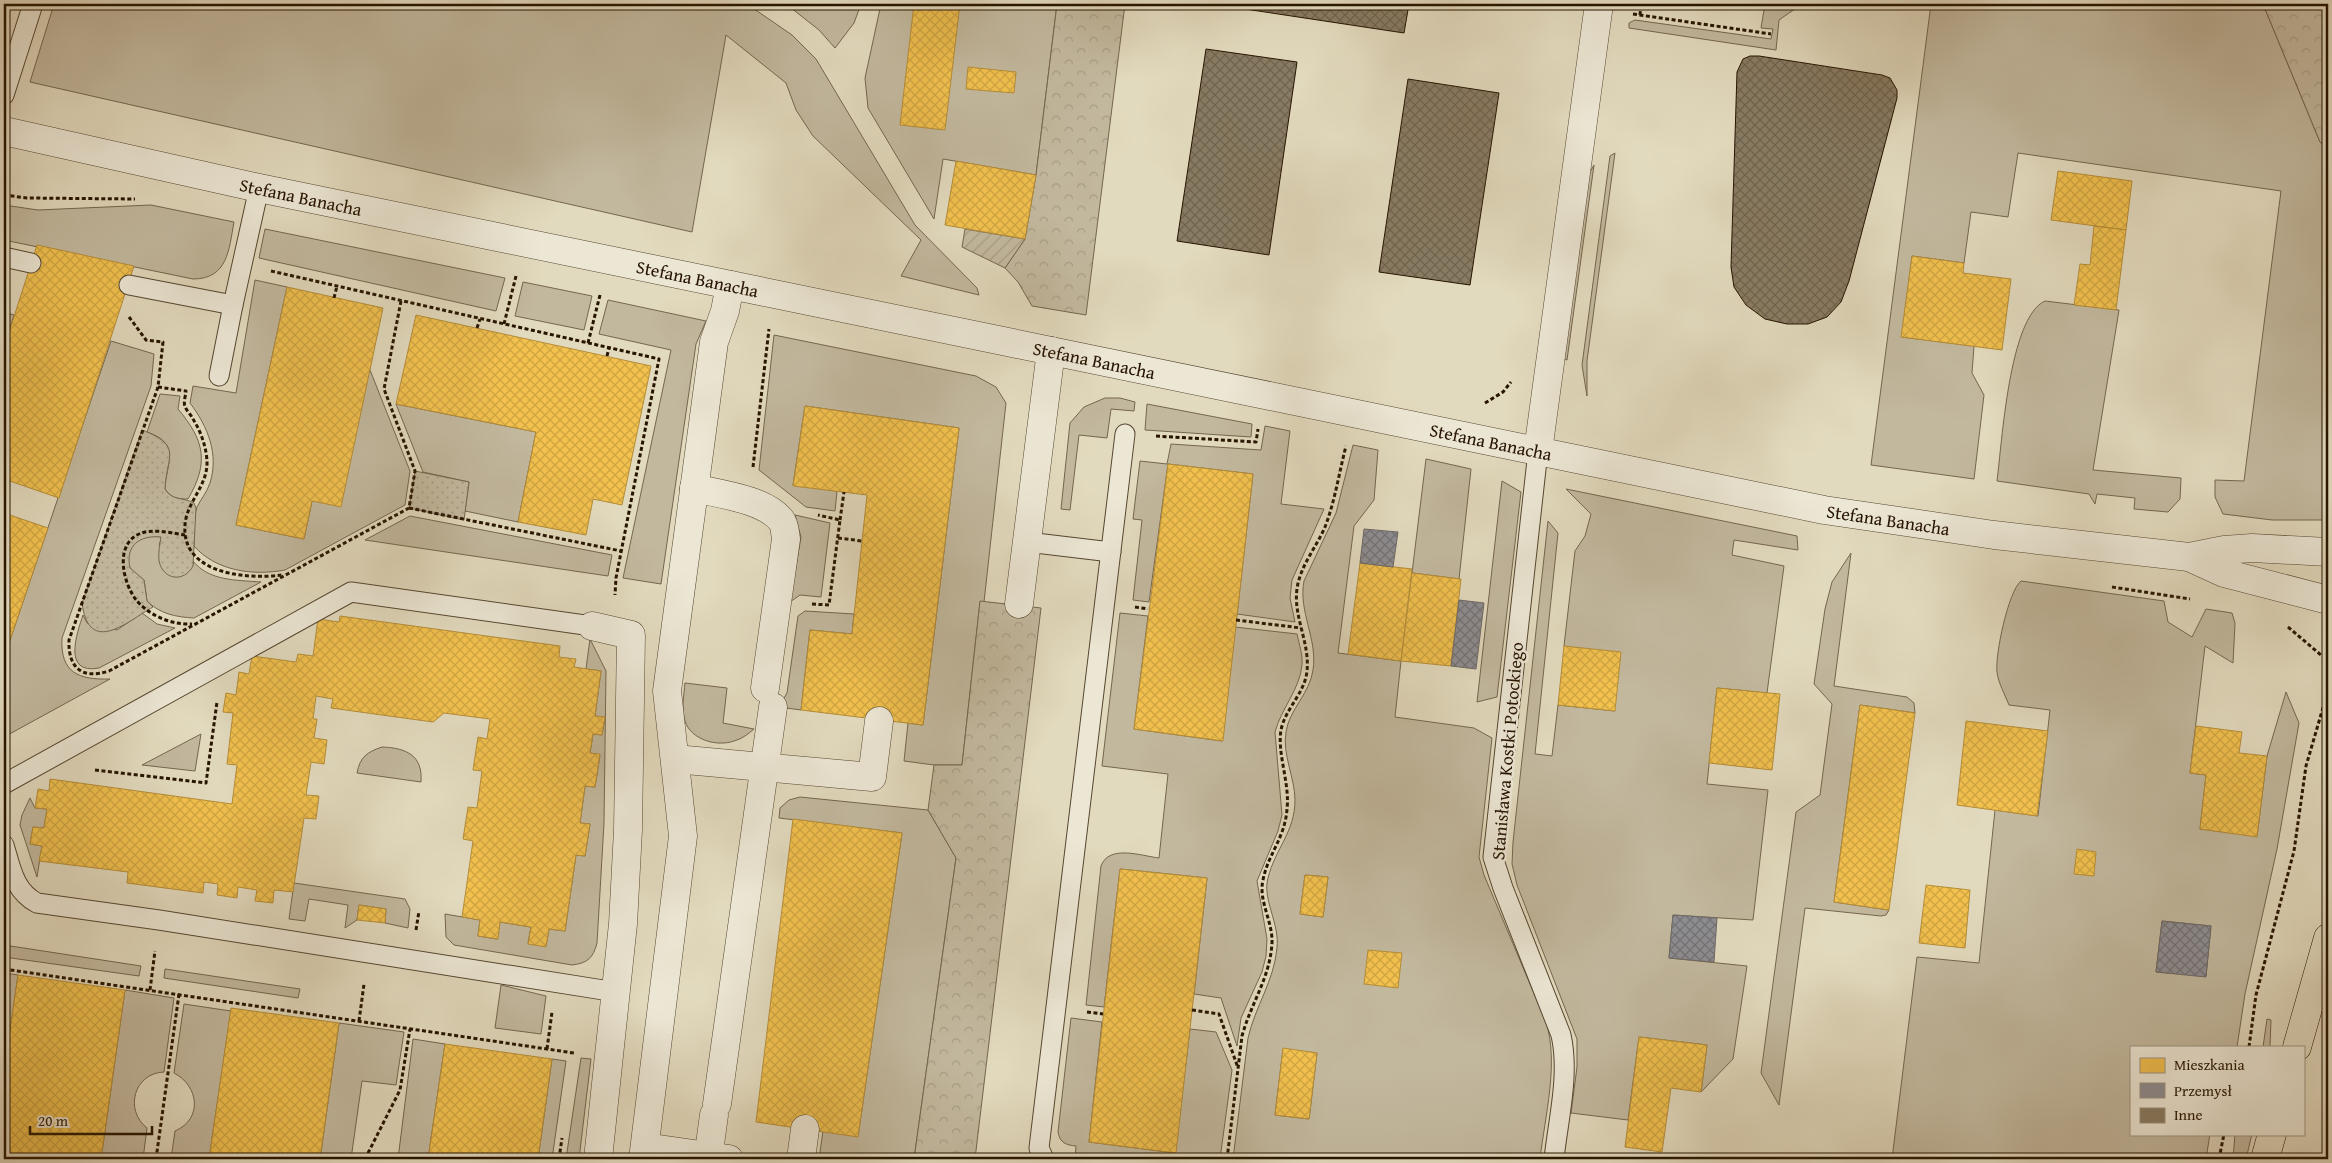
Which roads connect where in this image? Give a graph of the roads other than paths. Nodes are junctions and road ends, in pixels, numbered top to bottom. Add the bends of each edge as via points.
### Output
1 (34, 4) edge
2 (1598, 4) edge
3 (4, 95) edge
4 (4, 130) edge
5 (259, 188) junction
6 (4, 257) edge
7 (31, 263) dead end
8 (730, 284) junction
9 (129, 285) dead end
10 (233, 305) junction
11 (1051, 352) junction
12 (219, 376) dead end
13 (1126, 434) road end
14 (1538, 451) junction
15 (694, 488) junction
16 (1027, 542) junction
17 (1111, 552) junction
18 (2328, 552) edge
19 (2189, 557) junction
20 (2328, 600) edge
21 (1020, 604) dead end
22 (604, 628) joint
23 (879, 721) dead end
24 (675, 759) junction
25 (766, 767) junction
26 (4, 784) edge
27 (4, 845) edge
28 (2328, 938) edge
29 (616, 992) junction
30 (2297, 1046) edge
31 (805, 1129) dead end
32 (2271, 1136) edge
33 (644, 1153) edge
34 (715, 1158) edge
35 (598, 1159) edge
36 (801, 1159) edge
37 (1044, 1159) edge
38 (1554, 1159) edge
39 (2265, 1159) edge

1 - 3 lane
2 - 14 street
4 - 5 street, Stefana Banacha
5 - 8 street, Stefana Banacha
5 - 10 lane
6 - 7 lane
8 - 11 street, Stefana Banacha
8 - 15 street via 714,342
9 - 10 lane
10 - 12 lane
11 - 14 street, Stefana Banacha
11 - 16 street
13 - 17 lane
14 - 19 street, Stefana Banacha via 1833,512 1994,535
14 - 38 lane, Stanisława Kostki Potockiego via 1494,857 1564,1049 1565,1066
15 - 24 street via 666,691
15 - 25 street via 752,502 771,512 784,529 786,539 769,698
16 - 17 lane
16 - 21 street
17 - 37 lane via 1038,1148
18 - 19 street, Stefana Banacha via 2252,548
19 - 20 street, Stefana Banacha via 2224,573
22 - 26 lane via 351,592
22 - 29 street via 631,635 628,830
23 - 25 street via 872,777
24 - 25 street
24 - 33 street via 683,836
25 - 34 street via 716,1110
27 - 29 lane via 18,889 37,903
28 - 30 main road
29 - 35 street
31 - 36 street
32 - 39 main road
33 - 34 street

